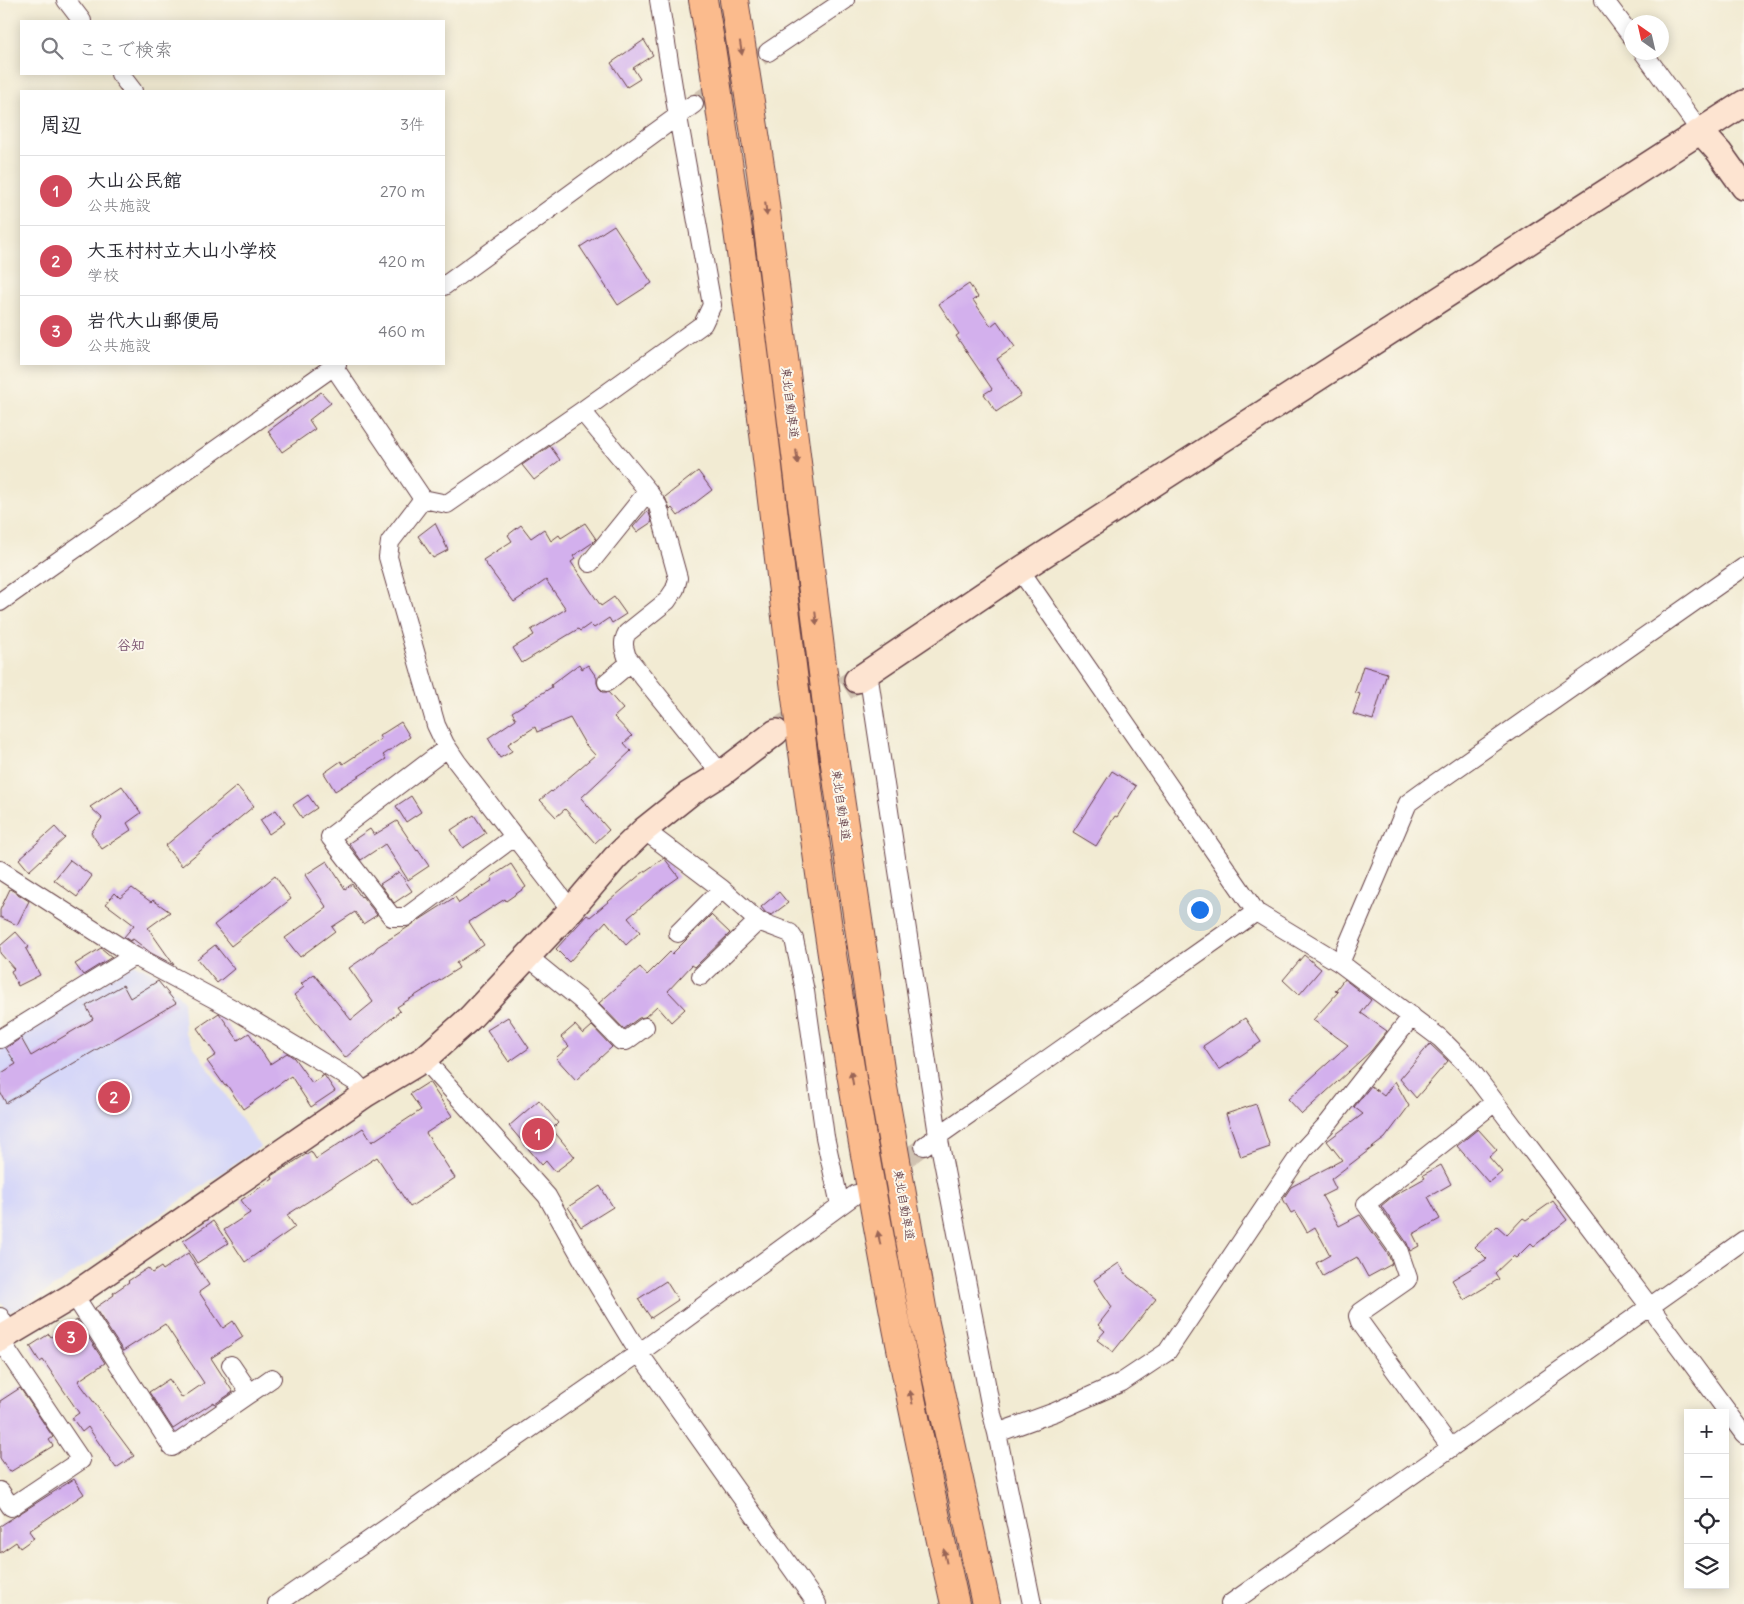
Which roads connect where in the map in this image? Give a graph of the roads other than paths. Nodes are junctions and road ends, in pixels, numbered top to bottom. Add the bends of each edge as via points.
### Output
1 (66, 0) edge
2 (659, 0) edge
3 (703, 0) edge
4 (734, 0) edge
5 (845, 0) edge
6 (1604, 0) edge
7 (81, 20) edge
8 (1624, 26) edge
9 (768, 52) tunnel mouth
10 (1649, 60) edge
11 (121, 75) edge
12 (132, 90) edge
13 (694, 104) tunnel mouth
14 (1744, 104) edge
15 (678, 117) junction
16 (1701, 132) junction
17 (1744, 187) edge
18 (445, 285) edge
19 (334, 365) edge
20 (582, 411) junction
21 (648, 491) junction
22 (423, 499) junction
23 (590, 563) dead end
24 (1744, 566) edge
25 (1020, 570) junction
26 (0, 602) edge
27 (631, 662) junction
28 (863, 676) joint
29 (607, 682) dead end
30 (776, 732) tunnel mouth
31 (447, 748) junction
32 (721, 774) junction
33 (644, 830) junction
34 (514, 837) junction
35 (0, 870) edge
36 (722, 889) junction
37 (571, 910) junction
38 (1256, 912) junction
39 (758, 921) junction
40 (678, 933) dead end
41 (134, 956) junction
42 (527, 956) junction
43 (1340, 963) junction
44 (701, 976) dead end
45 (1412, 1016) junction
46 (645, 1027) dead end
47 (0, 1039) edge
48 (424, 1058) junction
49 (366, 1094) junction
50 (1495, 1102) junction
51 (938, 1135) junction
52 (924, 1146) tunnel mouth
53 (856, 1194) tunnel mouth
54 (840, 1205) junction
55 (1744, 1240) edge
56 (74, 1295) junction
57 (1650, 1306) junction
58 (2, 1332) edge
59 (638, 1353) junction
60 (231, 1365) dead end
61 (272, 1378) dead end
62 (250, 1393) junction
63 (997, 1433) junction
64 (1744, 1434) edge
65 (1451, 1448) junction
66 (0, 1491) edge
67 (278, 1604) edge
68 (817, 1604) edge
69 (955, 1604) edge
70 (986, 1604) edge
71 (1032, 1604) edge
72 (1230, 1604) edge

1 - 7 street
2 - 15 street
69 -> 3 highway via 896,1328 830,950 750,314
4 -> 70 highway, 東北自動車道 via 761,172 831,737 880,1076 924,1319
5 - 9 street
6 - 8 street
10 - 16 street
11 - 12 street
13 - 15 street
14 - 16 street
15 - 18 street
15 - 20 street via 712,305 703,324
16 - 17 street
16 - 25 street
19 - 22 street
19 - 26 street
20 - 21 street
20 - 22 street via 447,504
21 - 23 street
21 - 27 street via 658,506 678,578 676,589 667,601 627,633 623,646
22 - 31 street via 390,542 388,557 436,725
24 - 43 street via 1408,803
25 - 28 street
25 - 38 street
27 - 29 street
27 - 32 street
28 - 51 street
30 - 32 street
31 - 34 street
31 - 34 street via 330,837 392,917 406,916
32 - 33 street via 689,794
33 - 36 street
33 - 37 street via 615,858
34 - 37 street
35 - 41 street
36 - 39 street
36 - 40 street
37 - 42 street
38 - 43 street
38 - 51 street
39 - 44 street
39 - 54 street via 790,933 794,940 805,991 824,1137
41 - 47 street
41 - 49 street via 282,1037 354,1081
42 - 46 street via 581,1000 621,1041 626,1041
42 - 48 street via 470,1018
43 - 45 street
45 - 50 street via 1440,1038
45 - 63 street via 1329,1122 1303,1150 1167,1352 1122,1382
48 - 49 street
48 - 59 street via 547,1196
49 - 56 street
50 - 57 street
50 - 65 street via 1366,1204 1398,1249 1408,1278 1361,1312 1358,1316 1360,1322
51 - 52 street
51 - 63 street
53 - 54 street
54 - 59 street
55 - 57 street
56 - 58 street
56 - 62 street via 172,1447
57 - 64 street
57 - 65 street
58 - 66 street via 80,1460 11,1507
59 - 67 street
59 - 68 street
60 - 62 street
61 - 62 street
63 - 71 street
65 - 72 street

